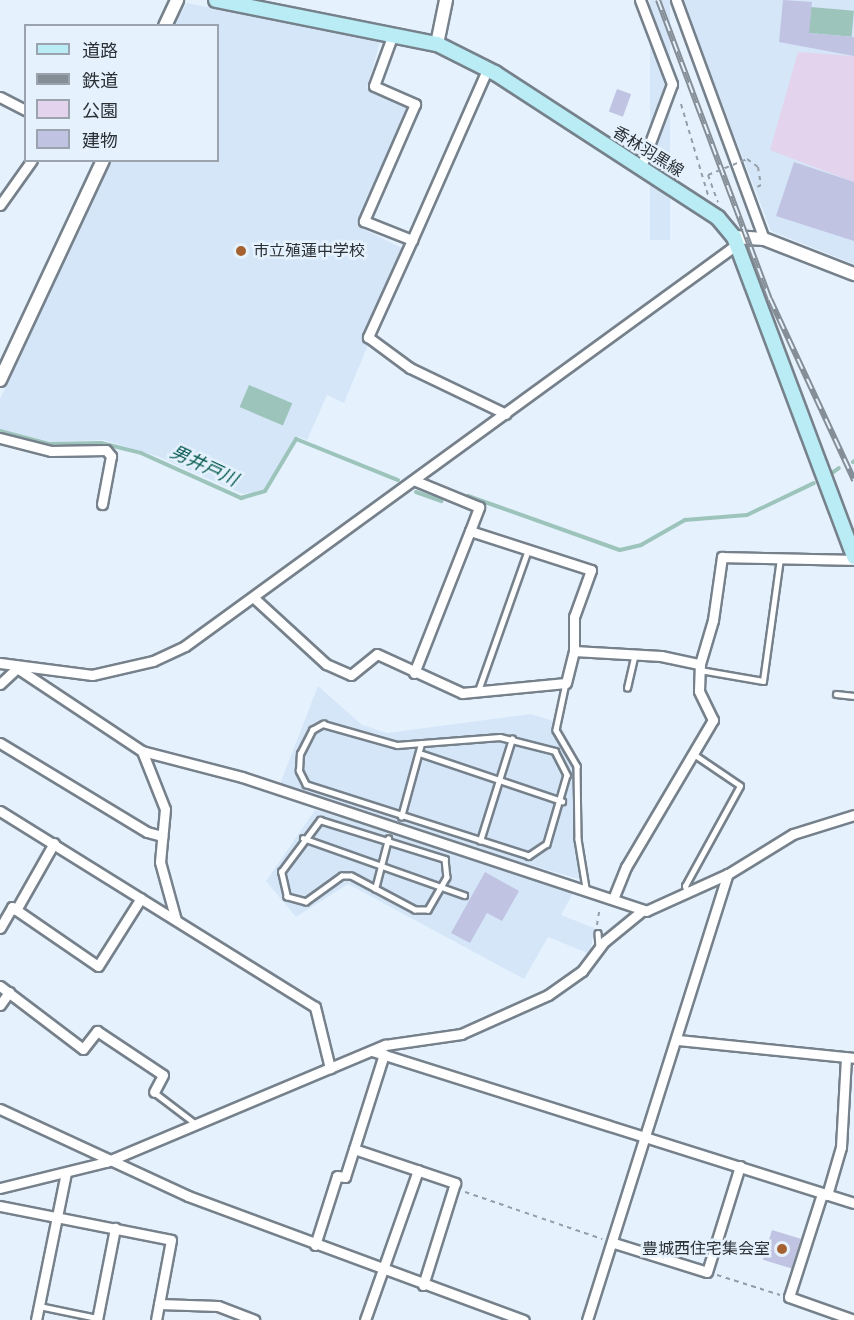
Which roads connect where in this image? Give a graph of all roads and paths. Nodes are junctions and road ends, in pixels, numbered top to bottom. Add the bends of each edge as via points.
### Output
1 (177, 0) edge
2 (216, 0) edge
3 (446, 0) edge
4 (640, 0) edge
5 (676, 0) edge
6 (166, 24) edge
7 (393, 34) junction
8 (437, 44) junction
9 (487, 70) junction
10 (0, 97) edge
11 (681, 104) dead end
12 (24, 109) edge
13 (30, 162) edge
14 (102, 162) edge
15 (641, 167) junction
16 (757, 187) dead end
17 (717, 198) dead end
18 (1, 199) edge
19 (715, 207) dead end
20 (412, 240) junction
21 (764, 240) junction
22 (735, 241) junction
23 (854, 274) edge
24 (0, 380) edge
25 (506, 414) junction
26 (0, 438) edge
27 (416, 481) junction
28 (102, 504) dead end
29 (470, 531) junction
30 (528, 550) junction
31 (854, 558) edge
32 (780, 559) junction
33 (254, 598) junction
34 (574, 651) junction
35 (634, 658) junction
36 (0, 663) edge
37 (700, 667) junction
38 (17, 668) junction
39 (414, 673) junction
40 (566, 683) junction
41 (0, 684) edge
42 (627, 688) dead end
43 (478, 691) junction
44 (836, 694) dead end
45 (854, 696) edge
46 (512, 738) junction
47 (0, 743) edge
48 (421, 744) junction
49 (142, 751) junction
50 (692, 753) junction
51 (422, 754) junction
52 (500, 779) junction
53 (562, 801) junction
54 (0, 812) edge
55 (854, 814) edge
56 (401, 817) junction
57 (162, 836) junction
58 (303, 838) junction
59 (388, 839) junction
60 (480, 841) junction
61 (54, 843) junction
62 (381, 865) junction
63 (728, 874) junction
64 (442, 886) junction
65 (586, 888) junction
66 (375, 889) junction
67 (687, 893) junction
68 (464, 895) dead end
69 (141, 898) junction
70 (608, 900) junction
71 (16, 910) junction
72 (644, 910) junction
73 (176, 920) junction
74 (0, 928) edge
75 (598, 933) joint
76 (599, 948) junction
77 (0, 986) edge
78 (9, 992) junction
79 (0, 1005) edge
80 (678, 1040) junction
81 (372, 1051) junction
82 (384, 1054) junction
83 (850, 1057) edge
84 (330, 1068) junction
85 (154, 1092) joint
86 (0, 1109) edge
87 (196, 1124) junction
88 (646, 1137) junction
89 (354, 1149) junction
90 (106, 1162) junction
91 (740, 1166) junction
92 (418, 1170) junction
93 (66, 1173) junction
94 (0, 1188) edge
95 (454, 1188) junction
96 (825, 1194) junction
97 (854, 1203) edge
98 (0, 1206) edge
99 (57, 1216) junction
100 (115, 1228) junction
101 (614, 1243) junction
102 (315, 1245) junction
103 (383, 1271) junction
104 (707, 1272) junction
105 (423, 1285) junction
106 (789, 1297) junction
107 (159, 1304) junction
108 (39, 1306) junction
109 (97, 1319) edge
110 (36, 1320) edge
111 (156, 1320) edge
112 (254, 1320) edge
113 (365, 1320) edge
114 (524, 1320) edge
115 (587, 1320) edge
116 (854, 1320) edge

1 - 6 street
2 - 7 main road, 香林羽黒線
3 - 8 street
4 - 15 street via 672,84
5 - 21 street
7 - 8 main road, 香林羽黒線
7 - 20 street via 374,86 416,104 364,221
8 - 9 main road, 香林羽黒線
9 - 15 main road, 香林羽黒線
9 - 20 street
10 - 12 street
11 - 19 path via 704,192
13 - 18 street
14 - 24 street
15 - 22 main road, 香林羽黒線 via 712,213
16 - 17 path, bridge via 758,167 747,159 708,175
20 - 25 street via 368,337 410,368
21 - 22 street
21 - 23 street
22 - 25 street
22 - 31 main road, 香林羽黒線
25 - 27 street
26 - 28 street via 51,451 106,450 111,456
27 - 29 street via 479,507
27 - 33 street
29 - 30 street
29 - 39 street
30 - 34 street via 591,570 574,617
30 - 43 lane
31 - 32 street
32 - 37 street via 722,557
32 - 37 lane via 763,681
33 - 38 street via 185,646 153,661 92,675
33 - 39 street via 326,664 351,675 377,654
34 - 35 street
34 - 40 street
35 - 37 street via 661,656
35 - 42 lane
36 - 38 street
37 - 50 street via 699,692 713,720
38 - 41 street
38 - 49 street
39 - 43 street via 462,693
40 - 43 street
40 - 65 lane via 556,730 577,766 578,838
44 - 45 lane
46 - 48 lane
46 - 52 lane
46 - 53 lane via 555,751 561,758 567,775
47 - 57 street via 147,832
48 - 51 lane
48 - 56 lane via 388,744 323,724 312,730 300,754 298,771 306,785
49 - 57 street via 165,809
49 - 65 street via 242,777
50 - 67 lane via 741,786 685,886
50 - 70 street
51 - 52 lane
51 - 56 lane
52 - 53 lane
52 - 60 lane
53 - 60 lane via 547,844 537,856
54 - 61 street
55 - 63 street via 794,834
56 - 60 lane
57 - 73 street via 160,862
58 - 59 lane via 320,820
58 - 62 lane
58 - 66 lane via 278,878 294,902 306,902 342,876
59 - 62 lane
59 - 64 lane via 445,860 449,871
61 - 69 street
61 - 71 street
62 - 64 lane
62 - 66 lane
63 - 67 street
63 - 80 street
64 - 66 lane via 422,912
64 - 68 lane
65 - 70 street
67 - 72 street
69 - 71 street via 98,966
69 - 73 street
70 - 72 street
70 - 75 path
71 - 74 street via 12,907
72 - 76 street
73 - 84 street via 315,1007
75 - 76 lane
76 - 81 street via 582,971 537,1000 460,1034
77 - 78 street
78 - 79 street
78 - 85 street via 82,1049 97,1031 163,1075
80 - 83 street
80 - 88 street
81 - 82 street
81 - 84 street
82 - 88 street
82 - 89 street
83 - 96 street via 841,1147
84 - 87 street
85 - 87 lane
86 - 90 street
87 - 90 street
88 - 91 street
88 - 101 street
89 - 92 street
89 - 102 street via 345,1177 337,1176
90 - 93 street
90 - 102 street
91 - 96 street
91 - 104 street
92 - 95 street via 455,1183
92 - 103 street
93 - 94 street
93 - 99 street
95 - 101 path
95 - 105 street
96 - 97 street
96 - 106 street
98 - 99 street
99 - 100 street
99 - 108 street
100 - 107 street via 171,1240
100 - 109 street
101 - 104 street
101 - 115 street
102 - 103 street
103 - 105 street
103 - 113 street
104 - 106 path
105 - 114 street
106 - 116 street
107 - 111 street
107 - 112 street via 218,1306
108 - 109 lane
108 - 110 street

